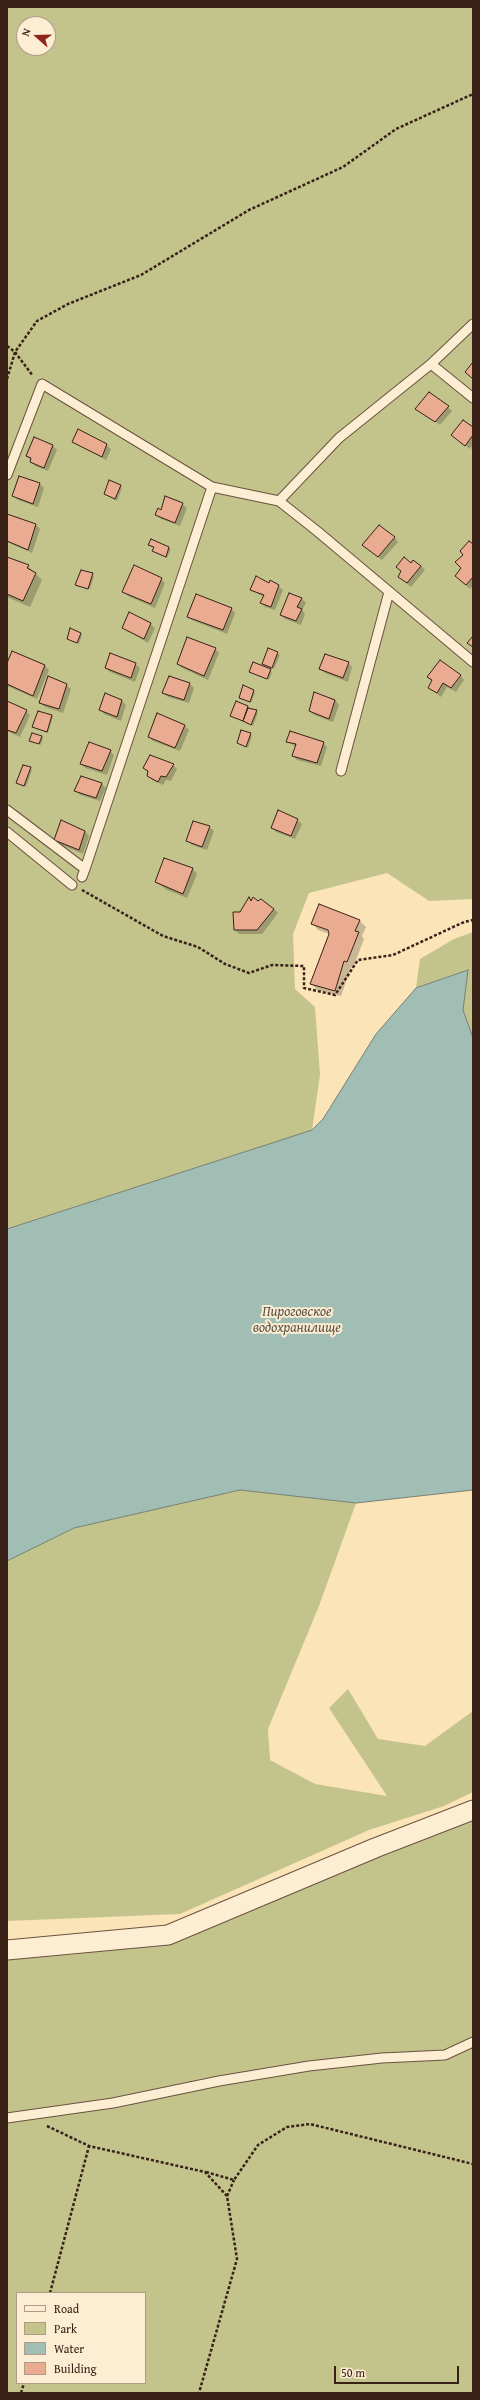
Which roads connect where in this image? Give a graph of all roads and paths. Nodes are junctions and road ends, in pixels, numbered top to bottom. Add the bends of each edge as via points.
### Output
1 (473, 94) edge
2 (473, 324) edge
3 (7, 346) edge
4 (15, 352) junction
5 (430, 364) junction
6 (7, 380) edge
7 (42, 384) junction
8 (473, 398) edge
9 (7, 475) edge
10 (212, 487) junction
11 (278, 501) junction
12 (389, 592) junction
13 (473, 662) edge
14 (341, 771) dead end
15 (7, 810) edge
16 (7, 832) edge
17 (72, 885) joint
18 (473, 920) edge
19 (473, 1810) edge
20 (7, 1950) edge
21 (473, 2042) edge
22 (25, 2115) junction
23 (7, 2118) edge
24 (89, 2146) junction
25 (473, 2164) edge
26 (205, 2172) junction
27 (234, 2180) junction
28 (227, 2196) junction
29 (50, 2292) edge
30 (199, 2393) edge

1 - 4 path via 396,130 343,167 250,210 141,275 68,304 37,321
2 - 5 lane
3 - 4 path
4 - 6 path
4 - 7 path via 29,372
5 - 8 lane
5 - 11 lane via 339,438
7 - 9 lane
7 - 10 lane
10 - 11 lane
10 - 15 lane via 84,873
11 - 12 lane
12 - 13 lane
12 - 14 lane
16 - 17 lane
17 - 18 path via 163,936 198,947 224,964 249,973 272,965 304,966 304,988 335,995 358,960 393,955
19 - 20 street via 374,1848 168,1935
21 - 22 lane via 445,2055 382,2058 309,2066 113,2103
22 - 23 lane
22 - 24 path
24 - 26 path
24 - 29 path
25 - 27 path via 310,2124 287,2127 258,2145
26 - 27 path
26 - 28 path
27 - 28 path
28 - 30 path via 237,2260

